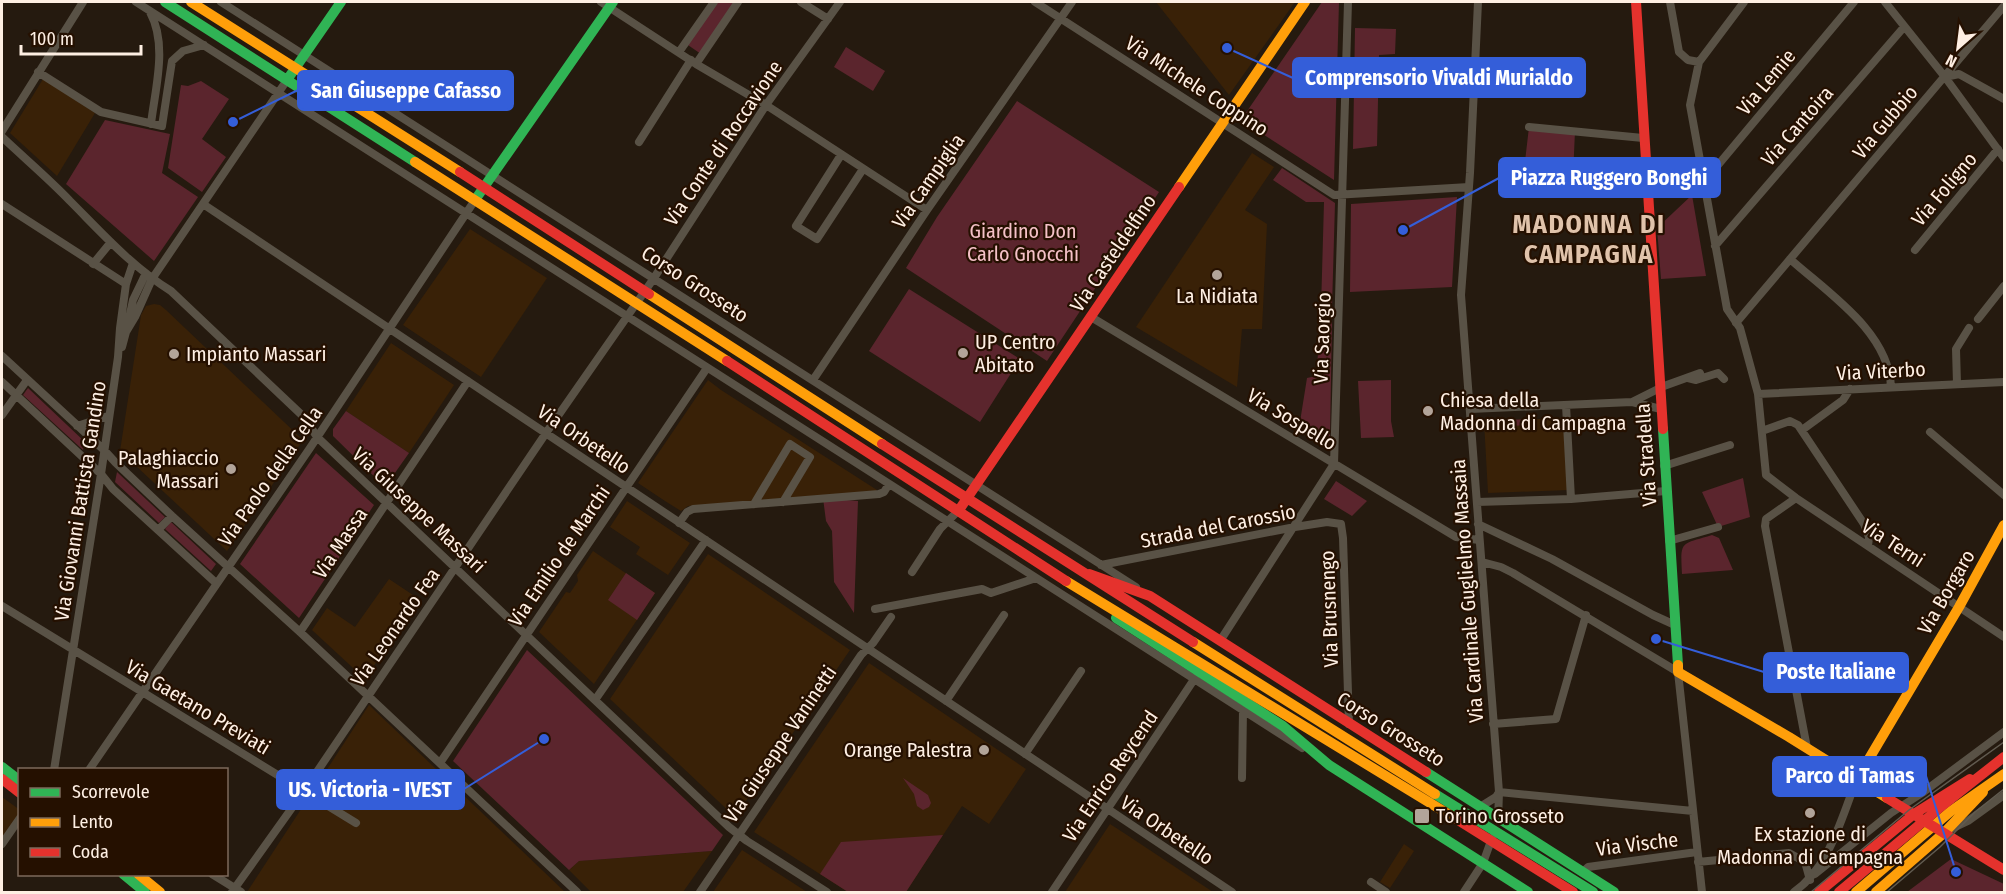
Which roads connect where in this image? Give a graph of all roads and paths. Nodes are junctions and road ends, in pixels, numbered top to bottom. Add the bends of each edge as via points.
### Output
1 (83, 2) edge
2 (136, 2) edge
3 (165, 2) edge
4 (191, 2) edge
5 (221, 2) edge
6 (341, 2) edge
7 (714, 2) edge
8 (738, 2) edge
9 (801, 2) edge
10 (840, 2) edge
11 (1035, 2) edge
12 (1072, 2) edge
13 (1305, 2) edge
14 (1348, 2) edge
15 (1478, 2) edge
16 (1636, 2) edge
17 (1670, 2) edge
18 (1744, 2) edge
19 (1854, 2) edge
20 (1885, 2) edge
21 (607, 3) edge
22 (150, 11) junction
23 (2003, 11) edge
24 (1061, 18) junction
25 (828, 20) junction
26 (1904, 27) junction
27 (204, 45) junction
28 (678, 52) junction
29 (304, 55) junction
30 (694, 62) junction
31 (1699, 62) junction
32 (296, 67) junction
33 (38, 72) junction
34 (1945, 77) junction
35 (287, 80) junction
36 (278, 93) junction
37 (2004, 99) edge
38 (766, 105) junction
39 (1222, 122) junction
40 (151, 124) junction
41 (1529, 127) dead end
42 (2, 131) edge
43 (2, 136) edge
44 (1643, 138) junction
45 (639, 142) dead end
46 (1998, 149) junction
47 (841, 155) junction
48 (2004, 158) edge
49 (863, 169) junction
50 (492, 175) junction
51 (1703, 183) junction
52 (484, 187) junction
53 (1469, 187) junction
54 (1341, 194) junction
55 (475, 200) junction
56 (2, 204) edge
57 (203, 204) junction
58 (927, 210) junction
59 (466, 214) junction
60 (111, 242) junction
61 (1715, 246) junction
62 (1915, 249) dead end
63 (1790, 259) junction
64 (133, 263) junction
65 (93, 264) junction
66 (149, 276) junction
67 (654, 278) junction
68 (126, 284) junction
69 (2004, 286) edge
70 (644, 291) junction
71 (636, 303) junction
72 (627, 316) junction
73 (1091, 317) junction
74 (1978, 319) dead end
75 (1736, 323) junction
76 (1969, 328) dead end
77 (390, 329) junction
78 (2, 356) edge
79 (118, 357) junction
80 (707, 368) junction
81 (1700, 373) dead end
82 (1687, 378) junction
83 (1724, 379) dead end
84 (27, 380) junction
85 (813, 380) junction
86 (468, 381) junction
87 (2, 382) edge
88 (2004, 382) edge
89 (1957, 384) junction
90 (1891, 387) junction
91 (1660, 388) junction
92 (1850, 389) junction
93 (1758, 394) junction
94 (15, 395) junction
95 (1632, 402) junction
96 (1566, 405) junction
97 (1470, 409) junction
98 (1661, 409) junction
99 (2, 415) edge
100 (108, 416) junction
101 (77, 426) junction
102 (1802, 430) junction
103 (1762, 431) junction
104 (1930, 432) dead end
105 (546, 434) junction
106 (317, 436) junction
107 (1730, 445) dead end
108 (105, 450) junction
109 (1334, 464) junction
110 (1665, 466) junction
111 (101, 474) junction
112 (889, 484) junction
113 (977, 485) junction
114 (626, 487) junction
115 (1666, 491) junction
116 (2004, 495) edge
117 (1796, 498) junction
118 (1570, 499) junction
119 (966, 500) junction
120 (387, 502) junction
121 (783, 502) junction
122 (1477, 502) junction
123 (754, 504) junction
124 (959, 510) junction
125 (172, 516) junction
126 (947, 521) junction
127 (679, 523) junction
128 (1341, 524) joint
129 (1478, 524) junction
130 (2004, 525) edge
131 (1294, 527) junction
132 (1718, 527) dead end
133 (159, 529) junction
134 (706, 540) junction
135 (1479, 540) junction
136 (1670, 541) junction
137 (1868, 546) junction
138 (1482, 562) junction
139 (1101, 565) junction
140 (228, 566) junction
141 (1072, 567) junction
142 (456, 568) junction
143 (1050, 571) junction
144 (912, 572) dead end
145 (1036, 578) junction
146 (216, 583) junction
147 (1150, 596) junction
148 (2, 606) edge
149 (1959, 606) junction
150 (875, 609) dead end
151 (1004, 615) dead end
152 (1586, 615) junction
153 (891, 617) dead end
154 (1675, 625) junction
155 (300, 632) junction
156 (526, 635) junction
157 (2004, 637) edge
158 (1220, 641) junction
159 (867, 649) junction
160 (74, 650) junction
161 (1081, 671) dead end
162 (1678, 672) junction
163 (1195, 678) junction
164 (142, 692) junction
165 (1348, 693) junction
166 (368, 695) junction
167 (595, 700) junction
168 (946, 701) junction
169 (1243, 710) junction
170 (1334, 714) junction
171 (1349, 724) junction
172 (1493, 724) junction
173 (2004, 732) edge
174 (1807, 748) junction
175 (1025, 754) junction
176 (2004, 757) edge
177 (440, 763) junction
178 (1329, 765) junction
179 (2, 767) edge
180 (54, 768) edge
181 (90, 768) edge
182 (1988, 769) junction
183 (2001, 776) edge
184 (1242, 778) dead end
185 (2, 779) edge
186 (18, 779) edge
187 (1857, 779) junction
188 (18, 791) edge
189 (304, 791) junction
190 (1499, 792) junction
191 (2004, 795) edge
192 (1902, 806) junction
193 (1480, 807) junction
194 (1107, 809) junction
195 (1693, 811) junction
196 (1914, 814) junction
197 (1499, 819) junction
198 (18, 821) edge
199 (356, 823) dead end
200 (1930, 823) junction
201 (1945, 832) junction
202 (738, 835) junction
203 (1493, 836) junction
204 (2, 844) edge
205 (1697, 852) junction
206 (1698, 862) junction
207 (1483, 863) junction
208 (2004, 870) edge
209 (1583, 872) junction
210 (126, 876) edge
211 (140, 876) edge
212 (215, 876) edge
213 (1812, 877) junction
214 (1371, 882) dead end
215 (236, 891) edge
216 (146, 892) edge
217 (160, 892) edge
218 (577, 892) edge
219 (700, 892) edge
220 (827, 892) edge
221 (1052, 892) edge
222 (1232, 892) edge
223 (1386, 892) edge
224 (1464, 892) edge
225 (1528, 892) edge
226 (1573, 892) edge
227 (1593, 892) edge
228 (1614, 892) edge
229 (1702, 892) edge
230 (1794, 892) edge
231 (1819, 892) edge
232 (1839, 892) edge
233 (1856, 892) edge
234 (1876, 892) edge

1 - 33 street
2 - 22 street
3 - 35 main road
4 - 32 main road, Corso Grosseto
5 - 29 street, Corso Grosseto
6 - 29 main road
7 - 28 street
8 - 30 street
9 - 25 street
10 - 25 street, Via Conte di Roccavione
11 - 24 street, Via Michele Coppino
12 - 24 street, Via Campiglia
13 - 39 main road, Via Casteldelfino
14 - 54 street, Via Saorgio
15 - 53 street, Via Cardinale Guglielmo Massaia
16 - 44 main road, Via Stradella
17 - 31 street via 1679,52 1688,60
18 - 31 street
19 - 51 street, Via Lemie
20 - 26 street, Via Foligno
21 - 28 street
21 - 50 main road
22 - 27 street
22 - 40 street via 160,56
23 - 34 street, Via Gubbio
24 - 39 street, Via Michele Coppino
24 - 58 street, Via Campiglia
25 - 38 street, Via Conte di Roccavione
26 - 34 street, Via Foligno
26 - 61 street, Via Cantoira
27 - 36 street
27 - 40 street via 183,51 172,61 162,126
28 - 30 street
29 - 32 main road
29 - 50 street, Corso Grosseto
30 - 38 street
30 - 45 street
31 - 51 street via 1690,105
32 - 35 main road
32 - 52 main road, Corso Grosseto
33 - 40 street via 101,112
33 - 42 street
34 - 37 street via 1959,74
34 - 46 street, Via Foligno
34 - 63 street, Via Gubbio
35 - 36 street, Via Giovanni Battista Gandino
35 - 55 main road
36 - 57 street, Via Giovanni Battista Gandino
36 - 59 street
38 - 47 street
38 - 67 street, Via Conte di Roccavione
39 - 54 street, Via Michele Coppino via 1334,195
39 - 73 main road, Via Casteldelfino
41 - 44 street
43 - 60 street, Via Giuseppe Massari
44 - 91 main road, Via Stradella
46 - 48 street, Via Foligno
46 - 62 street, Via Foligno
47 - 49 street
47 - 49 street via 796,225 817,239
49 - 58 street
50 - 52 main road
50 - 67 street, Corso Grosseto
51 - 61 street
52 - 55 main road
52 - 70 main road, Corso Grosseto
53 - 54 street
53 - 97 street, Via Cardinale Guglielmo Massaia via 1461,295
54 - 109 street, Via Saorgio
55 - 59 street, Via Paolo della Cella
55 - 71 main road
56 - 65 street
57 - 66 street, Via Giovanni Battista Gandino
57 - 77 street, Via Orbetello
58 - 85 street, Via Campiglia
59 - 72 street
59 - 77 street, Via Paolo della Cella
60 - 64 street, Via Giuseppe Massari
60 - 65 street
61 - 75 street via 1727,309
63 - 75 street, Via Gubbio
63 - 90 street via 1866,326 1887,365
64 - 66 street, Via Giuseppe Massari
64 - 68 street, Via Giovanni Battista Gandino
65 - 68 street
66 - 79 street, Via Giovanni Battista Gandino
66 - 106 street, Via Giuseppe Massari via 171,291 305,418
67 - 70 street, Via Conte di Roccavione
67 - 85 street, Corso Grosseto
68 - 79 street, Via Giovanni Battista Gandino
69 - 74 street
70 - 71 street, Via Conte di Roccavione
70 - 119 main road, Corso Grosseto
71 - 72 street, Via Leonardo Fea
71 - 124 main road
72 - 80 street
72 - 105 street, Via Leonardo Fea
73 - 109 street, Via Sospello
73 - 113 main road, Via Casteldelfino
75 - 93 street
76 - 89 street via 1956,349
77 - 86 street, Via Orbetello
77 - 106 street, Via Paolo della Cella
78 - 84 street
79 - 100 street, Via Giovanni Battista Gandino
80 - 112 street
80 - 114 street, Via Emilio de Marchi
81 - 82 street
82 - 83 street via 1696,380 1718,373
82 - 91 street
84 - 94 street
84 - 101 street
85 - 113 street, Corso Grosseto
86 - 105 street, Via Orbetello
86 - 120 street, Via Massa
87 - 94 street
88 - 89 street, Via Viterbo
89 - 90 street, Via Viterbo
90 - 92 street, Via Viterbo
91 - 95 street
91 - 98 main road, Via Stradella
92 - 93 street, Via Viterbo
92 - 102 street via 1844,400
93 - 103 street
94 - 99 street
94 - 111 street
95 - 96 street
95 - 98 street
96 - 97 street
96 - 118 street
97 - 122 street, Via Cardinale Guglielmo Massaia
98 - 110 main road, Via Stradella
100 - 101 street
100 - 108 street, Via Giovanni Battista Gandino
101 - 108 street
102 - 103 street via 1790,421
102 - 137 street via 1864,524
103 - 117 street, Via Terni via 1766,475
104 - 116 street
105 - 114 street, Via Orbetello
105 - 142 street, Via Leonardo Fea
106 - 120 street, Via Giuseppe Massari
106 - 140 street, Via Paolo della Cella
107 - 110 street
108 - 111 street, Via Giovanni Battista Gandino
108 - 125 street
109 - 131 street
109 - 135 street, Via Sospello via 1456,537
110 - 115 main road, Via Stradella
111 - 133 street
111 - 160 street, Via Giovanni Battista Gandino
112 - 121 street via 881,494
112 - 126 street
113 - 119 main road, Via Casteldelfino
113 - 139 street, Corso Grosseto
114 - 127 street, Via Orbetello
114 - 156 street, Via Emilio de Marchi
115 - 118 street
115 - 136 main road, Via Stradella
117 - 137 street, Via Terni
117 - 174 street via 1772,513 1765,526
118 - 122 street
119 - 124 main road, Via Casteldelfino
119 - 141 main road, Corso Grosseto
120 - 142 street, Via Giuseppe Massari
120 - 155 street, Via Massa
121 - 123 street
121 - 123 street via 810,457 790,444
122 - 129 street, Via Cardinale Guglielmo Massaia
123 - 127 street via 691,509
124 - 126 street, Via Casteldelfino
124 - 143 main road
125 - 133 street
125 - 140 street
126 - 144 street
126 - 145 street
127 - 134 street, Via Orbetello
128 - 131 street, Strada del Carossio
128 - 165 street, Via Brusnengo
129 - 135 street, Via Cardinale Guglielmo Massaia
129 - 154 street via 1552,558
130 - 149 main road, Via Borgaro
131 - 139 street, Strada del Carossio
131 - 158 street
132 - 136 street
133 - 146 street
134 - 159 street, Via Orbetello
134 - 167 street
135 - 138 street, Via Cardinale Guglielmo Massaia
136 - 154 main road, Via Stradella
137 - 149 street, Via Terni
138 - 152 street via 1502,567
138 - 172 street, Via Cardinale Guglielmo Massaia
139 - 147 street, Corso Grosseto
140 - 146 street, Via Paolo della Cella
140 - 155 street
141 - 147 main road, Corso Grosseto
141 - 203 main road, Corso Grosseto
142 - 156 street, Via Giuseppe Massari
142 - 166 street, Via Leonardo Fea
143 - 178 main road via 1283,726
143 - 203 main road
145 - 150 street via 991,592 981,589
145 - 163 street
146 - 164 street, Via Paolo della Cella
147 - 158 main road, Corso Grosseto
148 - 160 street, Via Giovanni Battista Gandino
149 - 157 street, Via Terni
149 - 187 main road, Via Borgaro
151 - 168 street
152 - 162 street
152 - 172 street via 1556,719
153 - 159 street, Via Giuseppe Vaninetti
154 - 162 main road, Via Stradella
155 - 166 street
156 - 167 street, Via Giuseppe Massari
156 - 177 street, Via Emilio de Marchi
158 - 170 main road, Corso Grosseto
159 - 168 street, Via Orbetello
159 - 202 street, Via Giuseppe Vaninetti
160 - 164 street, Via Gaetano Previati
160 - 180 street, Via Giovanni Battista Gandino
161 - 175 street
162 - 174 main road
162 - 195 street, Via Stradella
163 - 169 street
163 - 194 street, Via Enrico Reycend
164 - 181 street, Via Paolo della Cella
164 - 189 street, Via Gaetano Previati
165 - 170 street, Via Brusnengo
165 - 171 street, Via Brusnengo
166 - 177 street
166 - 189 street, Via Leonardo Fea
167 - 202 street, Via Giuseppe Massari
168 - 175 street, Via Orbetello
169 - 178 street
169 - 184 street
170 - 171 main road, Corso Grosseto
171 - 193 main road, Corso Grosseto
172 - 190 street, Via Cardinale Guglielmo Massaia
173 - 192 street
174 - 187 main road
175 - 194 street, Via Orbetello
176 - 182 main road
177 - 218 street
178 - 207 main road
179 - 186 main road
182 - 196 main road
182 - 200 main road
183 - 200 main road
183 - 201 main road
185 - 188 main road
187 - 192 main road
187 - 213 street, Via Borgaro via 1834,837
189 - 199 street
189 - 215 street, Via Leonardo Fea
190 - 193 street
190 - 195 street
190 - 197 street, Via Cardinale Guglielmo Massaia
191 - 201 street
192 - 196 main road
192 - 213 street
193 - 197 main road, Corso Grosseto
194 - 221 street, Via Enrico Reycend
194 - 222 street, Via Orbetello
195 - 205 street, Via Stradella
196 - 200 main road
196 - 231 main road
197 - 203 street, Via Cardinale Guglielmo Massaia
197 - 209 main road, Corso Grosseto
198 - 204 street
200 - 201 main road
200 - 232 main road
200 - 233 main road
201 - 208 main road
201 - 234 main road
202 - 219 street, Via Giuseppe Vaninetti
202 - 220 street, Via Giuseppe Massari
203 - 207 street, Via Cardinale Guglielmo Massaia
203 - 226 main road
203 - 227 main road
205 - 206 street, Via Stradella
205 - 209 street, Via Vische via 1588,867
206 - 213 street via 1789,853 1805,862
206 - 229 street, Via Stradella
207 - 224 street, Via Cardinale Guglielmo Massaia
207 - 225 main road
209 - 228 main road, Corso Grosseto
210 - 216 main road
211 - 217 main road
212 - 215 street
213 - 230 street, Via Borgaro
214 - 223 street

